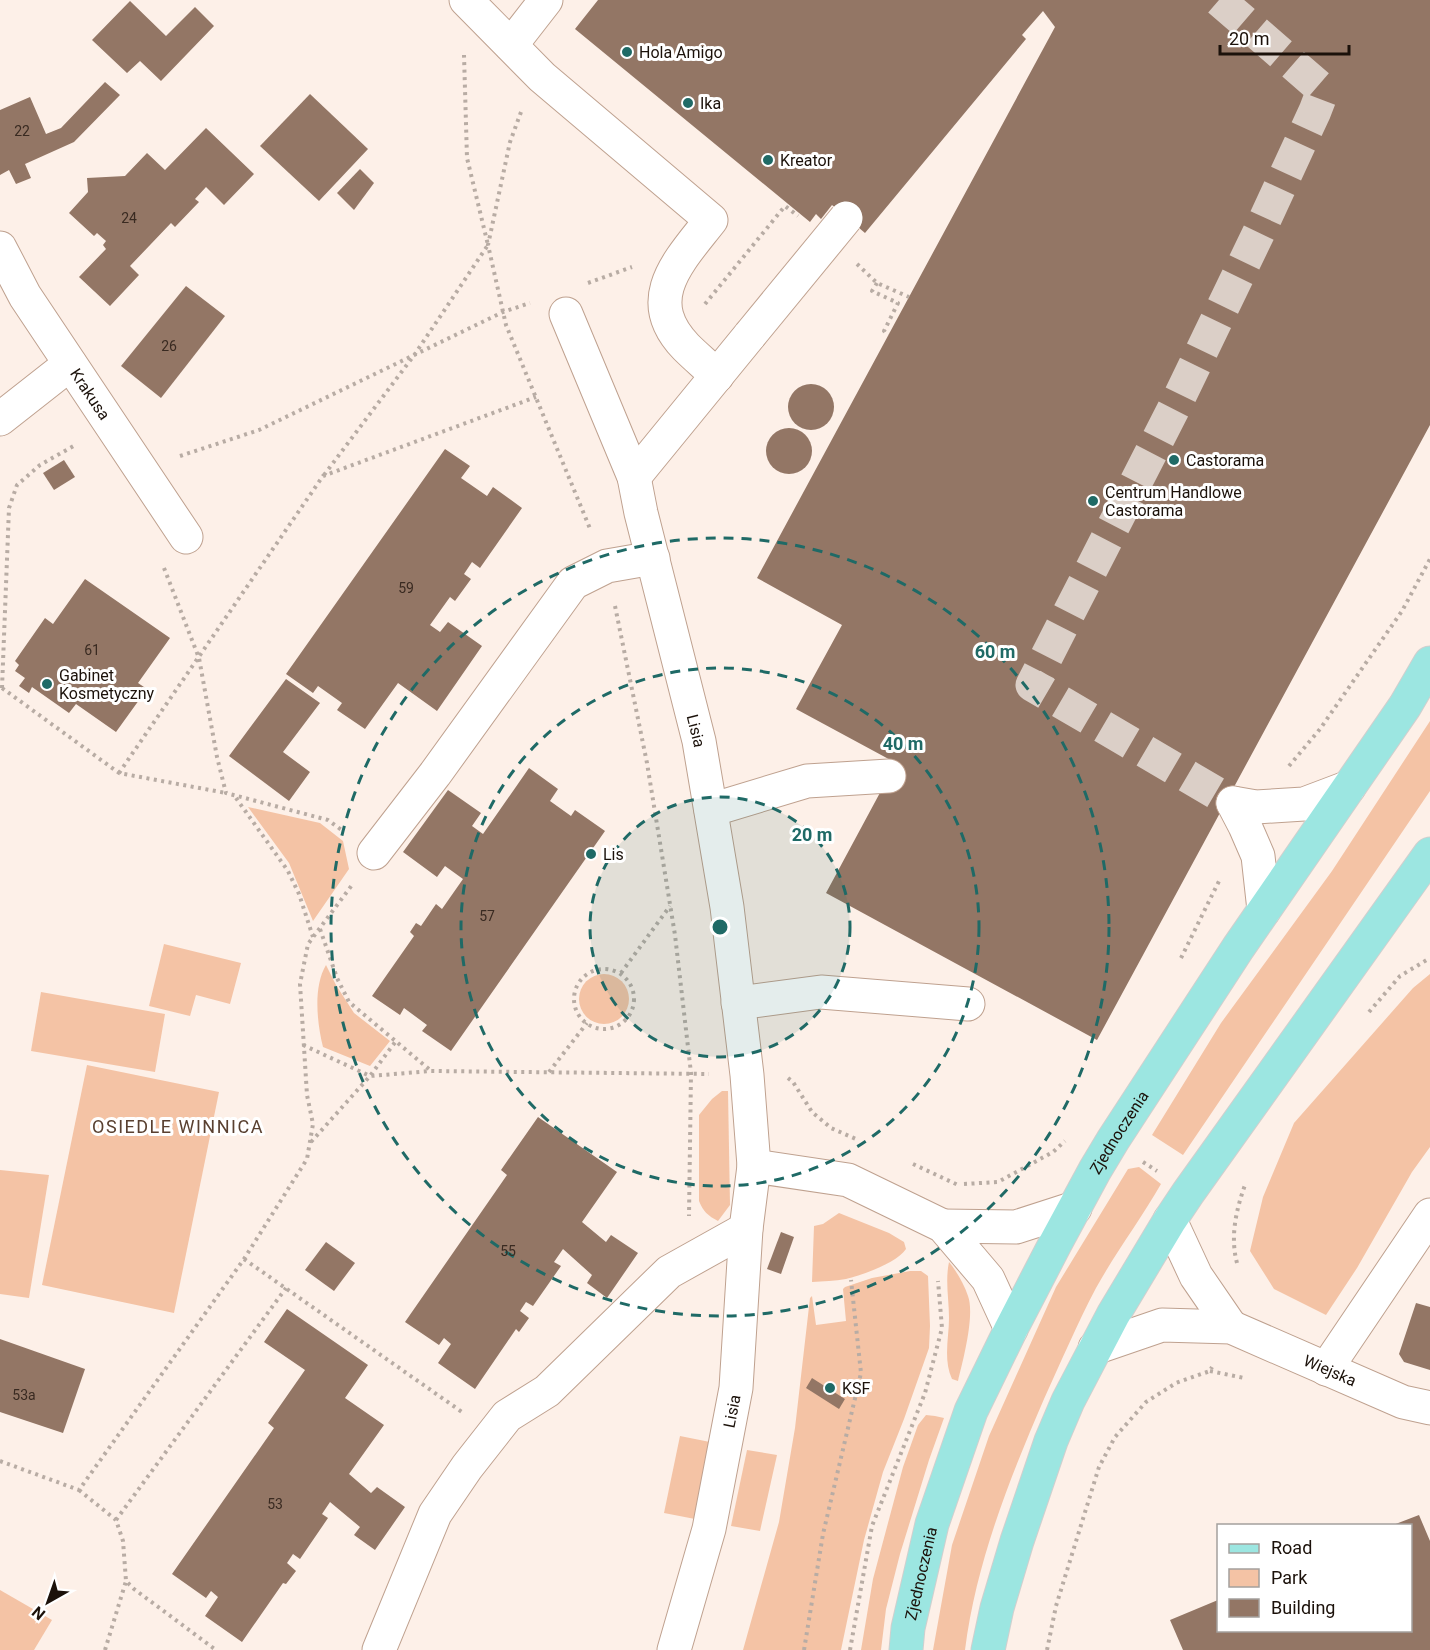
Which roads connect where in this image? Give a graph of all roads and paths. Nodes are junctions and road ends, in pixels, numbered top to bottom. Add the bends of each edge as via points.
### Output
1 (466, 0) edge
2 (546, 0) edge
3 (463, 45) dead end
4 (511, 45) junction
5 (536, 71) junction
6 (846, 218) dead end
7 (488, 245) junction
8 (0, 248) edge
9 (689, 248) junction
10 (877, 283) dead end
11 (580, 285) dead end
12 (536, 301) dead end
13 (503, 312) junction
14 (566, 314) dead end
15 (889, 334) dead end
16 (415, 354) junction
17 (70, 364) junction
18 (717, 376) junction
19 (536, 397) junction
20 (0, 419) edge
21 (112, 425) junction
22 (177, 457) dead end
23 (323, 476) junction
24 (634, 477) junction
25 (186, 537) dead end
26 (653, 558) junction
27 (1430, 558) edge
28 (162, 564) dead end
29 (607, 566) junction
30 (199, 658) junction
31 (1430, 663) edge
32 (1, 688) edge
33 (119, 773) junction
34 (889, 776) dead end
35 (1349, 787) junction
36 (226, 793) junction
37 (235, 796) junction
38 (711, 810) junction
39 (1251, 817) junction
40 (374, 854) junction
41 (1430, 854) edge
42 (670, 905) junction
43 (1264, 910) junction
44 (320, 929) junction
45 (313, 938) junction
46 (1430, 958) edge
47 (1178, 964) dead end
48 (621, 973) junction
49 (738, 1003) junction
50 (968, 1004) dead end
51 (1367, 1014) dead end
52 (587, 1023) junction
53 (396, 1041) junction
54 (303, 1045) junction
55 (431, 1071) junction
56 (549, 1072) junction
57 (691, 1073) junction
58 (780, 1073) dead end
59 (714, 1074) dead end
60 (370, 1076) junction
61 (1069, 1137) dead end
62 (863, 1142) dead end
63 (310, 1144) junction
64 (1136, 1157) dead end
65 (905, 1161) dead end
66 (754, 1166) junction
67 (1160, 1174) dead end
68 (1249, 1177) dead end
69 (958, 1185) junction
70 (955, 1195) dead end
71 (1075, 1208) junction
72 (1430, 1215) edge
73 (1170, 1220) junction
74 (689, 1226) dead end
75 (943, 1226) junction
76 (746, 1229) junction
77 (244, 1258) junction
78 (1238, 1267) dead end
79 (937, 1275) dead end
80 (851, 1280) dead end
81 (286, 1288) junction
82 (1231, 1327) junction
83 (1011, 1329) junction
84 (1095, 1348) junction
85 (1214, 1362) dead end
86 (1326, 1369) junction
87 (1210, 1371) junction
88 (1254, 1380) dead end
89 (1430, 1408) edge
90 (507, 1416) junction
91 (0, 1461) edge
92 (79, 1490) junction
93 (116, 1520) junction
94 (126, 1581) junction
95 (105, 1650) edge
96 (216, 1650) edge
97 (379, 1650) edge
98 (674, 1650) edge
99 (804, 1650) edge
100 (850, 1650) edge
101 (906, 1650) edge
102 (988, 1650) edge
103 (1047, 1650) edge

1 - 4 street
2 - 4 street
3 - 7 path via 467,158
4 - 5 street
5 - 7 path via 510,142
5 - 9 street via 711,220
6 - 18 street, bridge
7 - 13 path
7 - 16 path
8 - 17 street, Krakusa via 25,296
9 - 11 path
9 - 18 street via 670,276 664,298 668,321 685,345
10 - 15 path via 872,291 898,303 884,331
12 - 13 path
13 - 16 path
13 - 19 path
14 - 24 street, Lisia
16 - 22 path via 259,430
16 - 23 path
17 - 20 street
17 - 21 street, Krakusa
18 - 24 street
19 - 23 path
19 - 29 path
21 - 25 street, Krakusa
21 - 32 path via 40,465 16,485 9,508
23 - 30 path
24 - 26 street, Lisia
26 - 29 street
26 - 38 street, Lisia via 699,741
27 - 39 path via 1402,611 1320,729 1260,800
28 - 30 path
29 - 40 street via 573,583
29 - 42 path via 647,763
30 - 33 path
30 - 36 path
31 - 35 main road, Zjednoczenia
32 - 33 path
33 - 36 path
34 - 38 street via 807,781
35 - 39 street via 1304,804
35 - 43 main road, Zjednoczenia
36 - 37 path
37 - 40 path via 328,820
37 - 45 path via 288,871
38 - 49 street, Lisia
39 - 43 street
39 - 47 path
40 - 44 path
41 - 73 main road
42 - 48 path
42 - 57 path
43 - 71 main road, Zjednoczenia via 1113,1140
44 - 45 path
44 - 53 path via 349,1002
45 - 54 path via 308,944 300,984
46 - 51 path via 1400,976
48 - 52 path via 594,970 579,981 575,1009
48 - 52 path via 635,998 630,1016 614,1028 595,1028
49 - 50 street via 821,992
49 - 66 street, Lisia
52 - 56 path
53 - 55 path
53 - 60 path
54 - 60 path
54 - 63 path via 313,1124
55 - 56 path
55 - 60 path
56 - 57 path
57 - 59 path
57 - 74 path
58 - 62 path via 793,1082 812,1112 831,1128
60 - 63 path
61 - 69 path via 1053,1152 998,1182
63 - 77 path via 307,1159
64 - 67 path
65 - 69 path
66 - 75 street via 848,1180
66 - 76 street, Lisia
68 - 78 path via 1236,1220
69 - 70 path
71 - 75 street via 1016,1227
71 - 83 main road, Zjednoczenia
72 - 86 street
73 - 82 street via 1196,1276
73 - 84 main road
75 - 83 street via 988,1279
76 - 90 street via 669,1272 547,1391
76 - 98 street, Lisia via 736,1388 709,1529
77 - 81 path
77 - 92 path
79 - 100 path via 942,1328 925,1394 872,1527
80 - 99 path via 861,1373 823,1534
81 - 90 path via 464,1414
81 - 93 path
82 - 84 street, Wiejska via 1162,1325
82 - 86 street, Wiejska
83 - 101 main road, Zjednoczenia via 971,1411 932,1524
84 - 102 main road via 1051,1442 1017,1541
85 - 87 path
86 - 89 street, Wiejska via 1403,1402
87 - 88 path
87 - 103 path via 1176,1383 1146,1402 1115,1437 1099,1467 1056,1606
90 - 97 street via 435,1514
91 - 92 path
92 - 93 path
93 - 94 path via 123,1541
94 - 95 path
94 - 96 path

